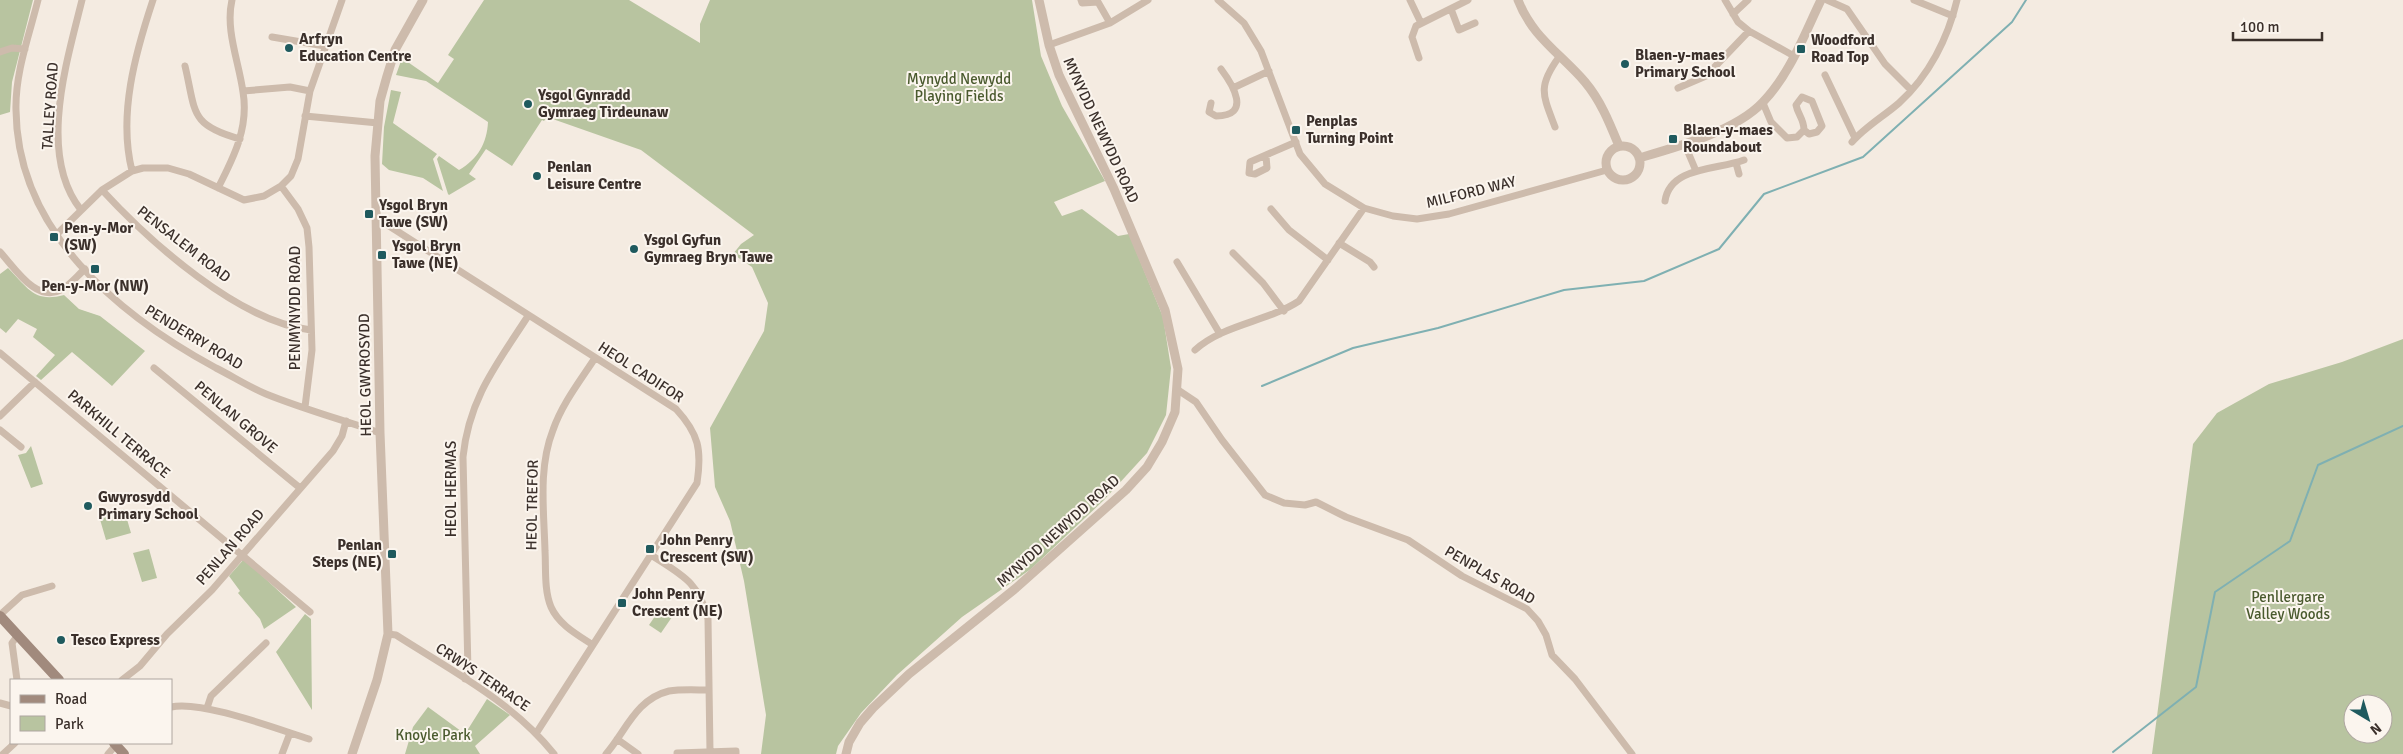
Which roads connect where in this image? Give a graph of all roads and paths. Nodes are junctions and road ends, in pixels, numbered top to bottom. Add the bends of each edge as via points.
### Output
1 (38, 0) edge
2 (82, 0) edge
3 (153, 0) edge
4 (232, 0) edge
5 (342, 0) edge
6 (423, 0) edge
7 (1038, 0) edge
8 (1081, 0) edge
9 (1148, 0) edge
10 (1218, 0) edge
11 (1410, 0) edge
12 (1466, 0) edge
13 (1518, 0) edge
14 (1724, 0) edge
15 (1748, 0) edge
16 (1821, 0) edge
17 (1826, 0) edge
18 (1914, 0) edge
19 (1957, 0) edge
20 (1099, 1) edge
21 (1451, 9) junction
22 (1734, 14) junction
23 (1953, 16) junction
24 (1110, 23) junction
25 (1421, 23) junction
26 (1475, 23) dead end
27 (1749, 31) junction
28 (272, 36) dead end
29 (1049, 45) junction
30 (325, 46) junction
31 (25, 49) junction
32 (0, 52) edge
33 (1794, 56) junction
34 (1559, 57) junction
35 (1419, 58) dead end
36 (185, 66) dead end
37 (1221, 69) dead end
38 (1269, 71) junction
39 (1825, 75) dead end
40 (1233, 88) junction
41 (1678, 88) dead end
42 (1911, 90) junction
43 (310, 91) junction
44 (243, 92) junction
45 (1210, 103) dead end
46 (1763, 103) junction
47 (305, 116) junction
48 (378, 124) junction
49 (1555, 128) dead end
50 (1804, 130) junction
51 (240, 139) junction
52 (1296, 142) junction
53 (1685, 145) junction
54 (1619, 146) junction
55 (1266, 156) dead end
56 (1639, 158) junction
57 (1744, 160) dead end
58 (1736, 163) junction
59 (1607, 170) junction
60 (132, 171) junction
61 (1696, 172) junction
62 (1740, 174) dead end
63 (282, 186) junction
64 (218, 188) junction
65 (102, 190) junction
66 (1665, 201) dead end
67 (1364, 208) junction
68 (1271, 209) dead end
69 (81, 210) junction
70 (375, 217) junction
71 (56, 235) junction
72 (1339, 243) junction
73 (0, 252) edge
74 (1233, 253) dead end
75 (1328, 260) junction
76 (1177, 262) dead end
77 (1374, 267) dead end
78 (85, 269) junction
79 (1284, 311) junction
80 (528, 316) junction
81 (311, 330) junction
82 (1220, 334) junction
83 (1194, 350) dead end
84 (0, 353) edge
85 (595, 358) junction
86 (154, 368) dead end
87 (35, 382) junction
88 (1178, 390) junction
89 (305, 408) junction
90 (0, 416) edge
91 (346, 421) junction
92 (0, 430) edge
93 (380, 433) junction
94 (21, 447) dead end
95 (300, 488) junction
96 (242, 555) junction
97 (651, 555) junction
98 (52, 586) dead end
99 (310, 612) dead end
100 (0, 616) edge
101 (388, 634) junction
102 (18, 635) junction
103 (266, 643) dead end
104 (593, 645) junction
105 (17, 679) edge
106 (57, 679) edge
107 (123, 679) edge
108 (464, 679) junction
109 (708, 690) junction
110 (172, 707) edge
111 (207, 708) junction
112 (537, 732) junction
113 (290, 733) junction
114 (309, 739) dead end
115 (617, 739) junction
116 (14, 744) edge
117 (115, 744) edge
118 (710, 752) junction
119 (677, 753) edge
120 (3, 754) edge
121 (108, 754) edge
122 (124, 754) edge
123 (282, 754) edge
124 (352, 754) edge
125 (554, 754) edge
126 (606, 754) edge
127 (638, 754) edge
128 (736, 754) edge
129 (846, 754) edge
130 (1632, 754) edge

1 - 31 street, PENDERRY ROAD
2 - 69 street, TALLEY ROAD via 64,73 59,130 61,164 72,200
3 - 60 street via 132,85 126,127
4 - 44 street via 233,41
5 - 30 street
6 - 48 street, HEOL GWYROSYDD via 395,50 380,101
7 - 29 street, MYNYDD NEWYDD ROAD
8 - 20 street via 1082,3
9 - 24 street
10 - 38 street, MILFORD WAY via 1244,24
11 - 25 street
12 - 21 street
13 - 34 street via 1531,26
14 - 22 street
15 - 22 street
16 - 33 street
17 - 42 street via 1847,9 1885,64
18 - 23 street
19 - 23 street
20 - 24 street
21 - 25 street
21 - 26 street via 1459,30
22 - 27 street
23 - 42 street via 1928,70
24 - 29 street
25 - 35 street via 1416,26 1412,37
27 - 33 street
27 - 41 street via 1706,76
28 - 30 street
29 - 88 street, MYNYDD NEWYDD ROAD via 1165,310 1178,369
30 - 43 street
31 - 32 street via 12,48
31 - 71 street, PENDERRY ROAD via 16,94 18,146 34,199
33 - 46 street
34 - 49 street via 1544,81 1544,96
34 - 54 street via 1585,82 1600,104
36 - 51 street via 196,115 201,122 223,135
37 - 40 street
38 - 40 street
38 - 52 street, MILFORD WAY
39 - 42 street via 1854,140
40 - 45 street via 1238,103 1233,111 1214,116 1209,112
43 - 44 street via 290,87
43 - 47 street
44 - 51 street via 244,124
46 - 50 street via 1771,122 1787,138 1797,137
46 - 53 street via 1743,118
47 - 48 street
47 - 63 street via 298,159 291,176
48 - 70 street, HEOL GWYROSYDD
50 - 50 street via 1804,121 1796,105 1802,97 1812,101 1822,126 1809,134
51 - 64 street
52 - 55 street
52 - 67 street, MILFORD WAY via 1300,154 1325,184
53 - 56 street
53 - 61 street
54 - 56 street via 1631,148
54 - 59 street via 1606,158
56 - 59 street via 1639,169 1630,179 1615,179
57 - 58 street
58 - 61 street
58 - 62 street
59 - 67 street, MILFORD WAY via 1449,214 1418,219
60 - 64 street via 168,168
60 - 65 street
61 - 66 street via 1681,177 1671,186
63 - 64 street via 264,196 244,200
63 - 81 street, PENMYNYDD ROAD via 307,228
65 - 69 street
65 - 81 street, PENSALEM ROAD via 155,242 228,296 264,317 293,328
67 - 72 street
68 - 75 street via 1289,230
69 - 71 street
70 - 80 street, HEOL CADIFOR
70 - 93 street, HEOL GWYROSYDD
71 - 78 street, PENDERRY ROAD
72 - 75 street
72 - 77 street
73 - 78 street via 34,289 51,294
74 - 79 street
75 - 79 street via 1299,300
76 - 82 street
78 - 89 street, PENDERRY ROAD via 128,312 190,354 265,394
79 - 82 street
80 - 85 street, HEOL CADIFOR
80 - 108 street, HEOL HERMAS via 480,390 465,434 468,672
81 - 89 street, PENMYNYDD ROAD via 312,350
82 - 83 street via 1207,339
84 - 87 street, PARKHILL TERRACE
85 - 97 street, HEOL CADIFOR via 676,409 691,425 698,443 700,464 697,483
85 - 104 street, HEOL TREFOR via 562,409 552,431 543,488 547,589 552,608 567,627
86 - 95 street, PENLAN GROVE
87 - 90 street
87 - 96 street, PARKHILL TERRACE
88 - 129 street, MYNYDD NEWYDD ROAD via 1175,412 1162,442 1142,473 1110,507 909,674 873,708 860,723
88 - 130 street, PENPLAS ROAD via 1196,402 1266,495 1284,503 1305,506 1316,502 1408,540 1462,576 1527,609 1546,635 1552,655
89 - 91 street, PENDERRY ROAD
91 - 93 street, PENDERRY ROAD
91 - 95 street, PENLAN ROAD via 333,451
92 - 94 street
93 - 101 street, HEOL GWYROSYDD
95 - 96 street, PENLAN ROAD
96 - 99 street, PARKHILL TERRACE
96 - 107 street, PENLAN ROAD via 140,666
97 - 104 street, HEOL CADIFOR
97 - 109 street via 688,579 704,601 708,619
98 - 100 street via 22,595
100 - 102 main road
101 - 108 street, CRWYS TERRACE via 396,635
101 - 124 street, HEOL GWYROSYDD
102 - 105 street via 12,643
102 - 106 main road
103 - 111 street via 211,696
104 - 112 street, HEOL CADIFOR
108 - 112 street, CRWYS TERRACE via 506,705
109 - 115 street via 671,691 650,698
109 - 118 street
110 - 111 street
111 - 113 street
112 - 125 street, CRWYS TERRACE
113 - 114 street
113 - 123 street
115 - 126 street
115 - 127 street
116 - 120 street
117 - 121 street
117 - 122 main road
118 - 119 street
118 - 128 street via 736,751

